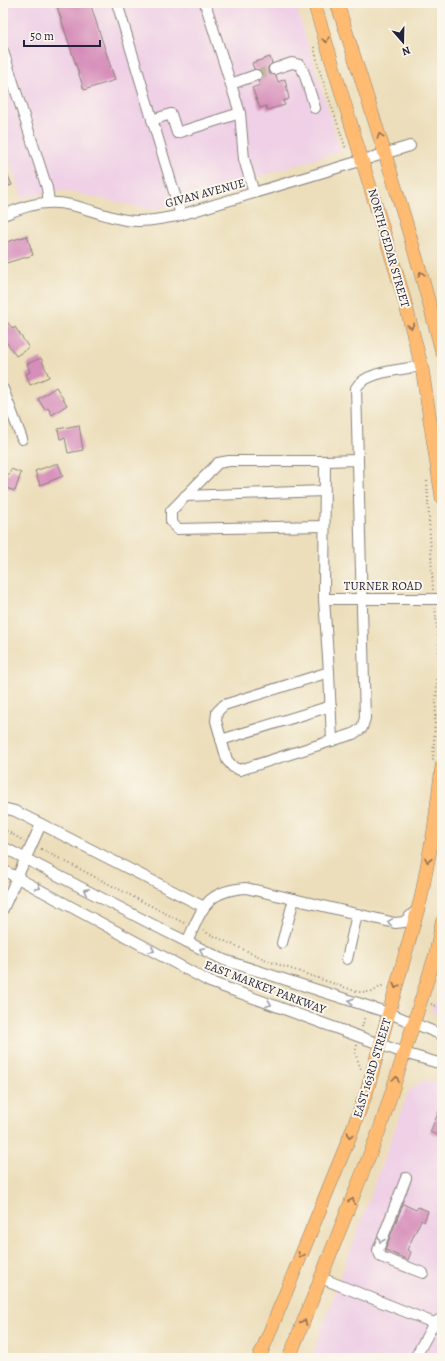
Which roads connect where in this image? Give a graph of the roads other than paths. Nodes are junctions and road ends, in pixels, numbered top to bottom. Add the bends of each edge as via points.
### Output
1 (117, 3) edge
2 (205, 3) edge
3 (314, 3) edge
4 (337, 3) edge
5 (3, 52) edge
6 (274, 69) tunnel mouth
7 (256, 75) tunnel mouth
8 (231, 84) junction
9 (315, 108) dead end
10 (240, 113) junction
11 (152, 120) junction
12 (410, 146) dead end
13 (385, 153) junction
14 (357, 162) junction
15 (254, 193) junction
16 (49, 202) junction
17 (3, 215) edge
18 (181, 215) junction
19 (442, 352) edge
20 (421, 366) junction
21 (3, 389) edge
22 (22, 439) dead end
23 (358, 460) junction
24 (324, 461) junction
25 (324, 491) junction
26 (185, 496) junction
27 (442, 498) edge
28 (324, 526) junction
29 (324, 599) junction
30 (361, 599) junction
31 (438, 599) edge
32 (329, 672) junction
33 (330, 706) junction
34 (221, 740) junction
35 (332, 741) junction
36 (437, 767) edge
37 (3, 808) edge
38 (41, 824) junction
39 (3, 847) edge
40 (24, 859) junction
41 (3, 870) edge
42 (17, 876) junction
43 (294, 900) junction
44 (204, 907) junction
45 (419, 907) junction
46 (3, 909) edge
47 (357, 914) junction
48 (442, 922) edge
49 (187, 942) junction
50 (282, 943) dead end
51 (439, 945) edge
52 (347, 959) dead end
53 (389, 1013) junction
54 (414, 1023) junction
55 (442, 1036) edge
56 (380, 1045) junction
57 (404, 1053) junction
58 (442, 1064) edge
59 (406, 1178) dead end
60 (423, 1274) dead end
61 (321, 1278) junction
62 (438, 1320) edge
63 (259, 1358) edge
64 (290, 1358) edge
65 (415, 1358) edge

1 - 11 street
2 - 8 street
3 -> 14 main road, NORTH CEDAR STREET
13 -> 4 main road, NORTH CEDAR STREET
5 - 16 street via 47,188
6 - 9 street via 292,63 300,65
7 - 8 street
8 - 10 street
10 - 11 street via 177,133 171,114
10 - 15 street via 244,159
11 - 18 street
12 - 13 street, GIVAN AVENUE
13 - 14 street, GIVAN AVENUE
19 -> 13 main road, NORTH CEDAR STREET
14 - 15 street, GIVAN AVENUE
14 -> 20 main road, NORTH CEDAR STREET via 402,291
15 - 18 street, GIVAN AVENUE
16 - 17 street, GIVAN AVENUE
16 - 18 street, GIVAN AVENUE via 125,220 146,222
20 - 23 street via 370,376 360,382 356,388
20 - 27 main road, NORTH CEDAR STREET
21 - 22 street
23 - 24 street
23 - 30 street
24 - 25 street
24 - 26 street via 218,463
25 - 26 street
25 - 28 street
26 - 28 street via 171,511 171,521 177,529
28 - 29 street
29 - 30 street, TURNER ROAD
29 - 32 street
30 - 31 street, TURNER ROAD
30 - 35 street via 365,718 362,728
32 - 33 street
32 - 34 street via 224,705 217,712 216,721
33 - 34 street
33 - 35 street
34 - 35 street via 227,760 240,770
36 -> 45 main road, EAST 163RD STREET via 434,829
37 - 38 street
38 - 40 street
38 - 44 street
39 - 40 street, EAST MARKEY PARKWAY
40 - 42 street
49 -> 40 street, EAST MARKEY PARKWAY
41 - 42 street, EAST MARKEY PARKWAY
42 - 46 street
42 -> 56 street, EAST MARKEY PARKWAY via 210,982
43 - 44 street via 246,888 229,889 213,896
43 - 47 street
43 - 50 street
44 - 49 street
45 -> 47 street via 404,922 395,923
45 -> 53 main road, EAST 163RD STREET
47 - 52 street
48 - 51 main road
53 -> 49 street, EAST MARKEY PARKWAY via 224,960
51 - 54 main road
53 - 54 street, EAST MARKEY PARKWAY
53 - 56 main road, EAST 163RD STREET
54 - 55 street, EAST MARKEY PARKWAY
54 - 57 main road
56 - 57 street, EAST MARKEY PARKWAY
56 -> 63 main road, EAST 163RD STREET via 348,1141
57 - 58 street, EAST MARKEY PARKWAY
61 -> 57 main road via 382,1126
59 -> 60 street via 378,1250 382,1258
61 - 62 street
64 -> 61 main road
62 - 65 street

